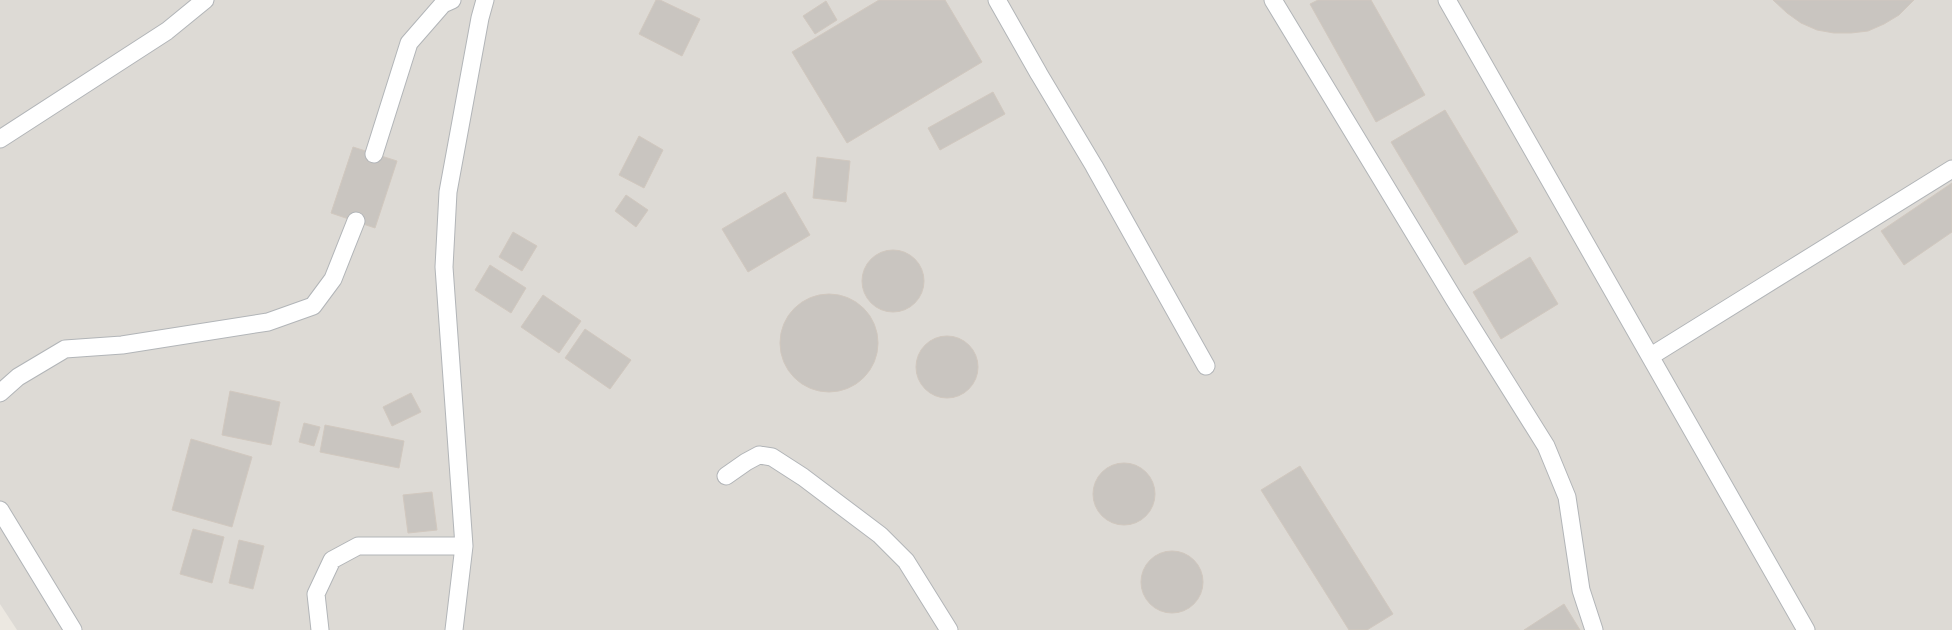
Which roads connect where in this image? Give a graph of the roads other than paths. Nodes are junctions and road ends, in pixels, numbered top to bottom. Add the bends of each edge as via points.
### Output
1 (205, 0) edge
2 (452, 0) edge
3 (485, 0) edge
4 (997, 0) edge
5 (1273, 0) edge
6 (1447, 0) edge
7 (0, 139) edge
8 (374, 154) dead end
9 (1952, 169) edge
10 (356, 221) dead end
11 (1651, 356) junction
12 (1206, 366) dead end
13 (0, 393) edge
14 (726, 476) dead end
15 (0, 510) edge
16 (464, 546) junction
17 (73, 630) edge
18 (320, 630) edge
19 (454, 630) edge
20 (949, 630) edge
21 (1594, 630) edge
22 (1806, 630) edge

1 - 7 lane via 167,31
2 - 8 lane via 443,4 409,42
3 - 16 lane via 448,192 444,267
4 - 12 lane
5 - 21 lane via 1546,446 1567,497 1581,590
6 - 11 lane
9 - 11 lane
10 - 13 lane via 334,280 313,306 268,322 122,345 65,349 18,377
11 - 22 lane
14 - 20 lane via 759,456 772,457 803,477 880,535 906,561
15 - 17 lane
16 - 18 lane via 358,546 332,560 316,594
16 - 19 lane

